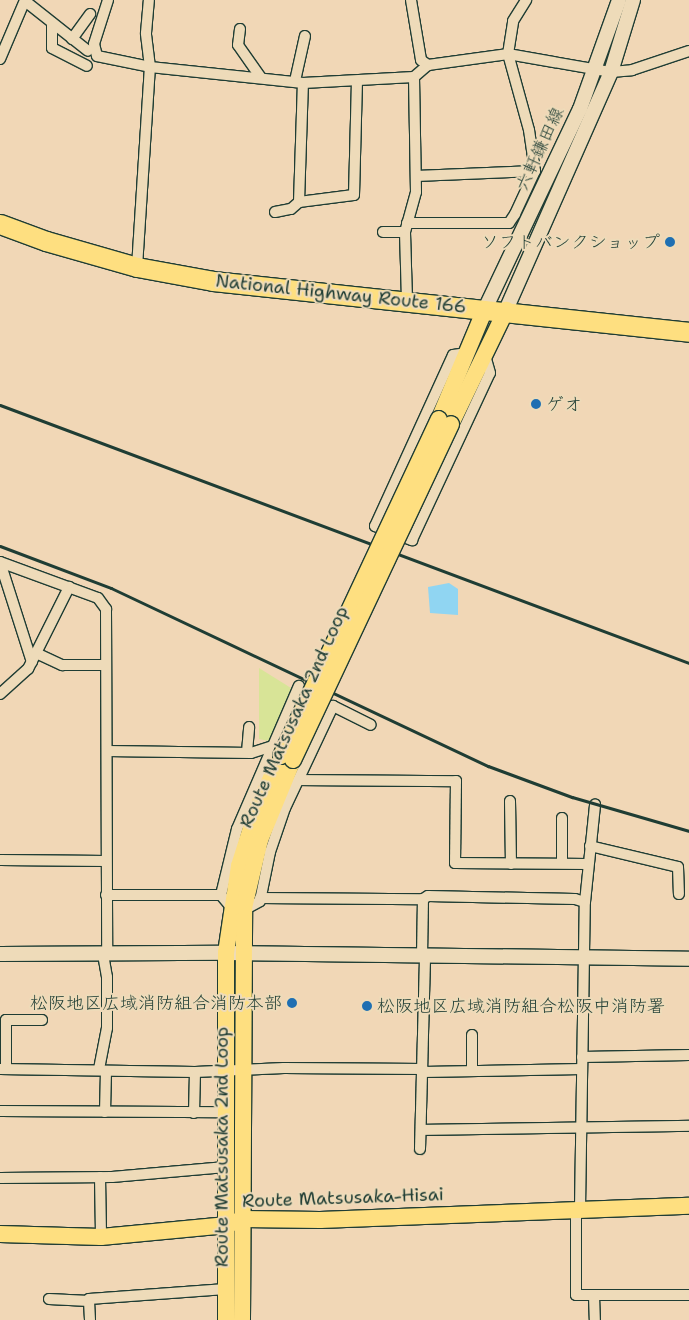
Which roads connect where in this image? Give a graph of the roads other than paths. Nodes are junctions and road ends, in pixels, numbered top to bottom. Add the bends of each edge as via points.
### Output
1 (25, 0) edge
2 (108, 0) edge
3 (149, 0) edge
4 (411, 0) edge
5 (526, 0) edge
6 (619, 0) edge
7 (632, 0) edge
8 (90, 14) dead end
9 (52, 23) junction
10 (240, 29) dead end
11 (305, 36) dead end
12 (72, 39) junction
13 (689, 50) edge
14 (88, 51) dead end
15 (508, 54) junction
16 (0, 59) edge
17 (428, 65) junction
18 (87, 66) dead end
19 (150, 67) junction
20 (594, 72) junction
21 (610, 72) junction
22 (260, 77) junction
23 (414, 77) junction
24 (299, 82) junction
25 (357, 82) junction
26 (535, 171) junction
27 (416, 176) junction
28 (299, 202) junction
29 (275, 212) dead end
30 (0, 224) edge
31 (406, 227) junction
32 (383, 232) dead end
33 (137, 266) junction
34 (407, 300) junction
35 (485, 309) junction
36 (506, 310) junction
37 (689, 332) edge
38 (467, 353) junction
39 (485, 355) junction
40 (445, 422) junction
41 (0, 562) edge
42 (69, 587) junction
43 (34, 658) junction
44 (106, 665) junction
45 (298, 686) dead end
46 (0, 694) edge
47 (371, 725) dead end
48 (249, 726) dead end
49 (107, 751) junction
50 (247, 752) junction
51 (282, 754) junction
52 (299, 780) junction
53 (510, 802) dead end
54 (595, 805) dead end
55 (562, 818) dead end
56 (590, 846) junction
57 (0, 860) edge
58 (106, 861) junction
59 (562, 863) junction
60 (511, 864) junction
61 (588, 864) junction
62 (679, 894) dead end
63 (106, 895) junction
64 (260, 898) junction
65 (423, 899) junction
66 (585, 902) junction
67 (232, 904) junction
68 (0, 954) edge
69 (105, 954) junction
70 (226, 954) junction
71 (244, 956) junction
72 (424, 956) junction
73 (584, 959) junction
74 (689, 959) edge
75 (42, 1020) dead end
76 (472, 1035) dead end
77 (689, 1055) edge
78 (582, 1057) junction
79 (3, 1069) edge
80 (582, 1069) junction
81 (103, 1070) junction
82 (233, 1071) junction
83 (422, 1071) junction
84 (472, 1071) junction
85 (195, 1072) junction
86 (0, 1111) edge
87 (105, 1112) junction
88 (226, 1112) junction
89 (194, 1113) junction
90 (689, 1126) edge
91 (580, 1128) junction
92 (422, 1130) junction
93 (420, 1149) dead end
94 (226, 1167) junction
95 (100, 1177) junction
96 (0, 1178) edge
97 (689, 1206) edge
98 (578, 1208) junction
99 (243, 1218) junction
100 (228, 1225) junction
101 (0, 1234) edge
102 (101, 1237) junction
103 (226, 1289) junction
104 (689, 1295) edge
105 (594, 1296) junction
106 (49, 1299) dead end
107 (89, 1301) junction
108 (90, 1320) edge
109 (226, 1320) edge
110 (242, 1320) edge
111 (595, 1320) edge

1 - 9 street
1 - 16 street
2 - 19 street via 94,44 97,56
3 - 19 street via 146,33
4 - 17 street via 421,60
5 - 15 street via 513,21
6 - 20 street, 六軒鎌田線
7 - 21 street, 六軒鎌田線
8 - 12 street
9 - 12 street
9 - 18 street via 52,48
10 - 22 street via 238,45
11 - 24 street
12 - 14 street
13 - 21 street via 632,70
15 - 17 street
15 - 20 street
15 - 26 street
17 - 23 street
19 - 22 street
19 - 33 street
20 - 21 street
20 - 35 street, 六軒鎌田線
21 - 36 street, 六軒鎌田線
22 - 24 street
23 - 25 street
23 - 27 street
24 - 25 street
24 - 28 street
25 - 28 street via 354,195
26 - 27 street
26 - 31 street via 509,223
27 - 31 street via 416,192
28 - 29 street via 291,209
30 - 33 highway, National Highway Route 166 via 46,241
31 - 32 street
31 - 34 street
33 - 34 highway, National Highway Route 166 via 213,281
34 - 35 highway, National Highway Route 166
35 - 36 highway, National Highway Route 166
35 - 38 main road, Route Matsusaka 2nd Loop
36 - 37 highway, National Highway Route 166
36 - 39 main road, Route Matsusaka 2nd Loop
38 - 39 street via 453,355 374,526 412,540 490,373
38 - 40 main road, Route Matsusaka 2nd Loop
39 - 40 main road, Route Matsusaka 2nd Loop
40 - 51 main road, Route Matsusaka 2nd Loop, bridge
41 - 42 street
41 - 43 street
42 - 43 street
42 - 44 street via 104,602
43 - 44 street via 62,665
43 - 46 street
44 - 49 street
45 - 51 street
47 - 52 street via 333,706
48 - 50 street
49 - 50 street
49 - 58 street
50 - 51 street
51 - 67 main road, Route Matsusaka 2nd Loop via 258,806 239,866
52 - 60 street via 456,781 455,863
52 - 64 street via 285,808 270,852
53 - 60 street
54 - 56 street
55 - 59 street
56 - 61 street
56 - 62 street via 678,867
57 - 58 street
58 - 63 street
59 - 60 street
59 - 61 street
61 - 66 street
63 - 67 street
63 - 69 street
64 - 65 street
64 - 67 street via 255,905
65 - 66 street via 428,896 575,899
65 - 72 street
66 - 73 street
67 - 70 main road, Route Matsusaka 2nd Loop
67 - 71 main road, Route Matsusaka 2nd Loop
68 - 69 street
69 - 70 street
69 - 81 street via 107,1028
70 - 71 street
70 - 82 main road, Route Matsusaka 2nd Loop
71 - 72 street
71 - 82 main road, Route Matsusaka 2nd Loop
72 - 73 street
72 - 83 street
73 - 74 street
73 - 78 street
75 - 79 street via 6,1020
76 - 84 street
77 - 78 street
78 - 80 street
79 - 81 street
80 - 84 street
80 - 91 street
81 - 85 street
81 - 87 street
82 - 83 street
82 - 85 street
82 - 88 main road, Route Matsusaka 2nd Loop
82 - 99 main road, Route Matsusaka 2nd Loop
83 - 84 street
83 - 92 street via 419,1126
85 - 89 street
86 - 87 street
87 - 89 street
88 - 89 street
88 - 94 main road, Route Matsusaka 2nd Loop
90 - 91 street
91 - 92 street
91 - 98 street
92 - 93 street
94 - 95 street
94 - 100 main road, Route Matsusaka 2nd Loop
95 - 96 street
95 - 102 street
97 - 98 main road, Route Matsusaka-Hisai
98 - 99 main road, Route Matsusaka-Hisai via 320,1220
98 - 105 street via 576,1295
99 - 100 main road, Route Matsusaka-Hisai
99 - 110 main road, Route Matsusaka 2nd Loop
100 - 102 main road, Route Matsusaka-Hisai
100 - 103 main road, Route Matsusaka 2nd Loop
101 - 102 main road, Route Matsusaka-Hisai
103 - 107 street
103 - 109 main road, Route Matsusaka 2nd Loop
104 - 105 street
105 - 111 street
106 - 107 street
107 - 108 street

